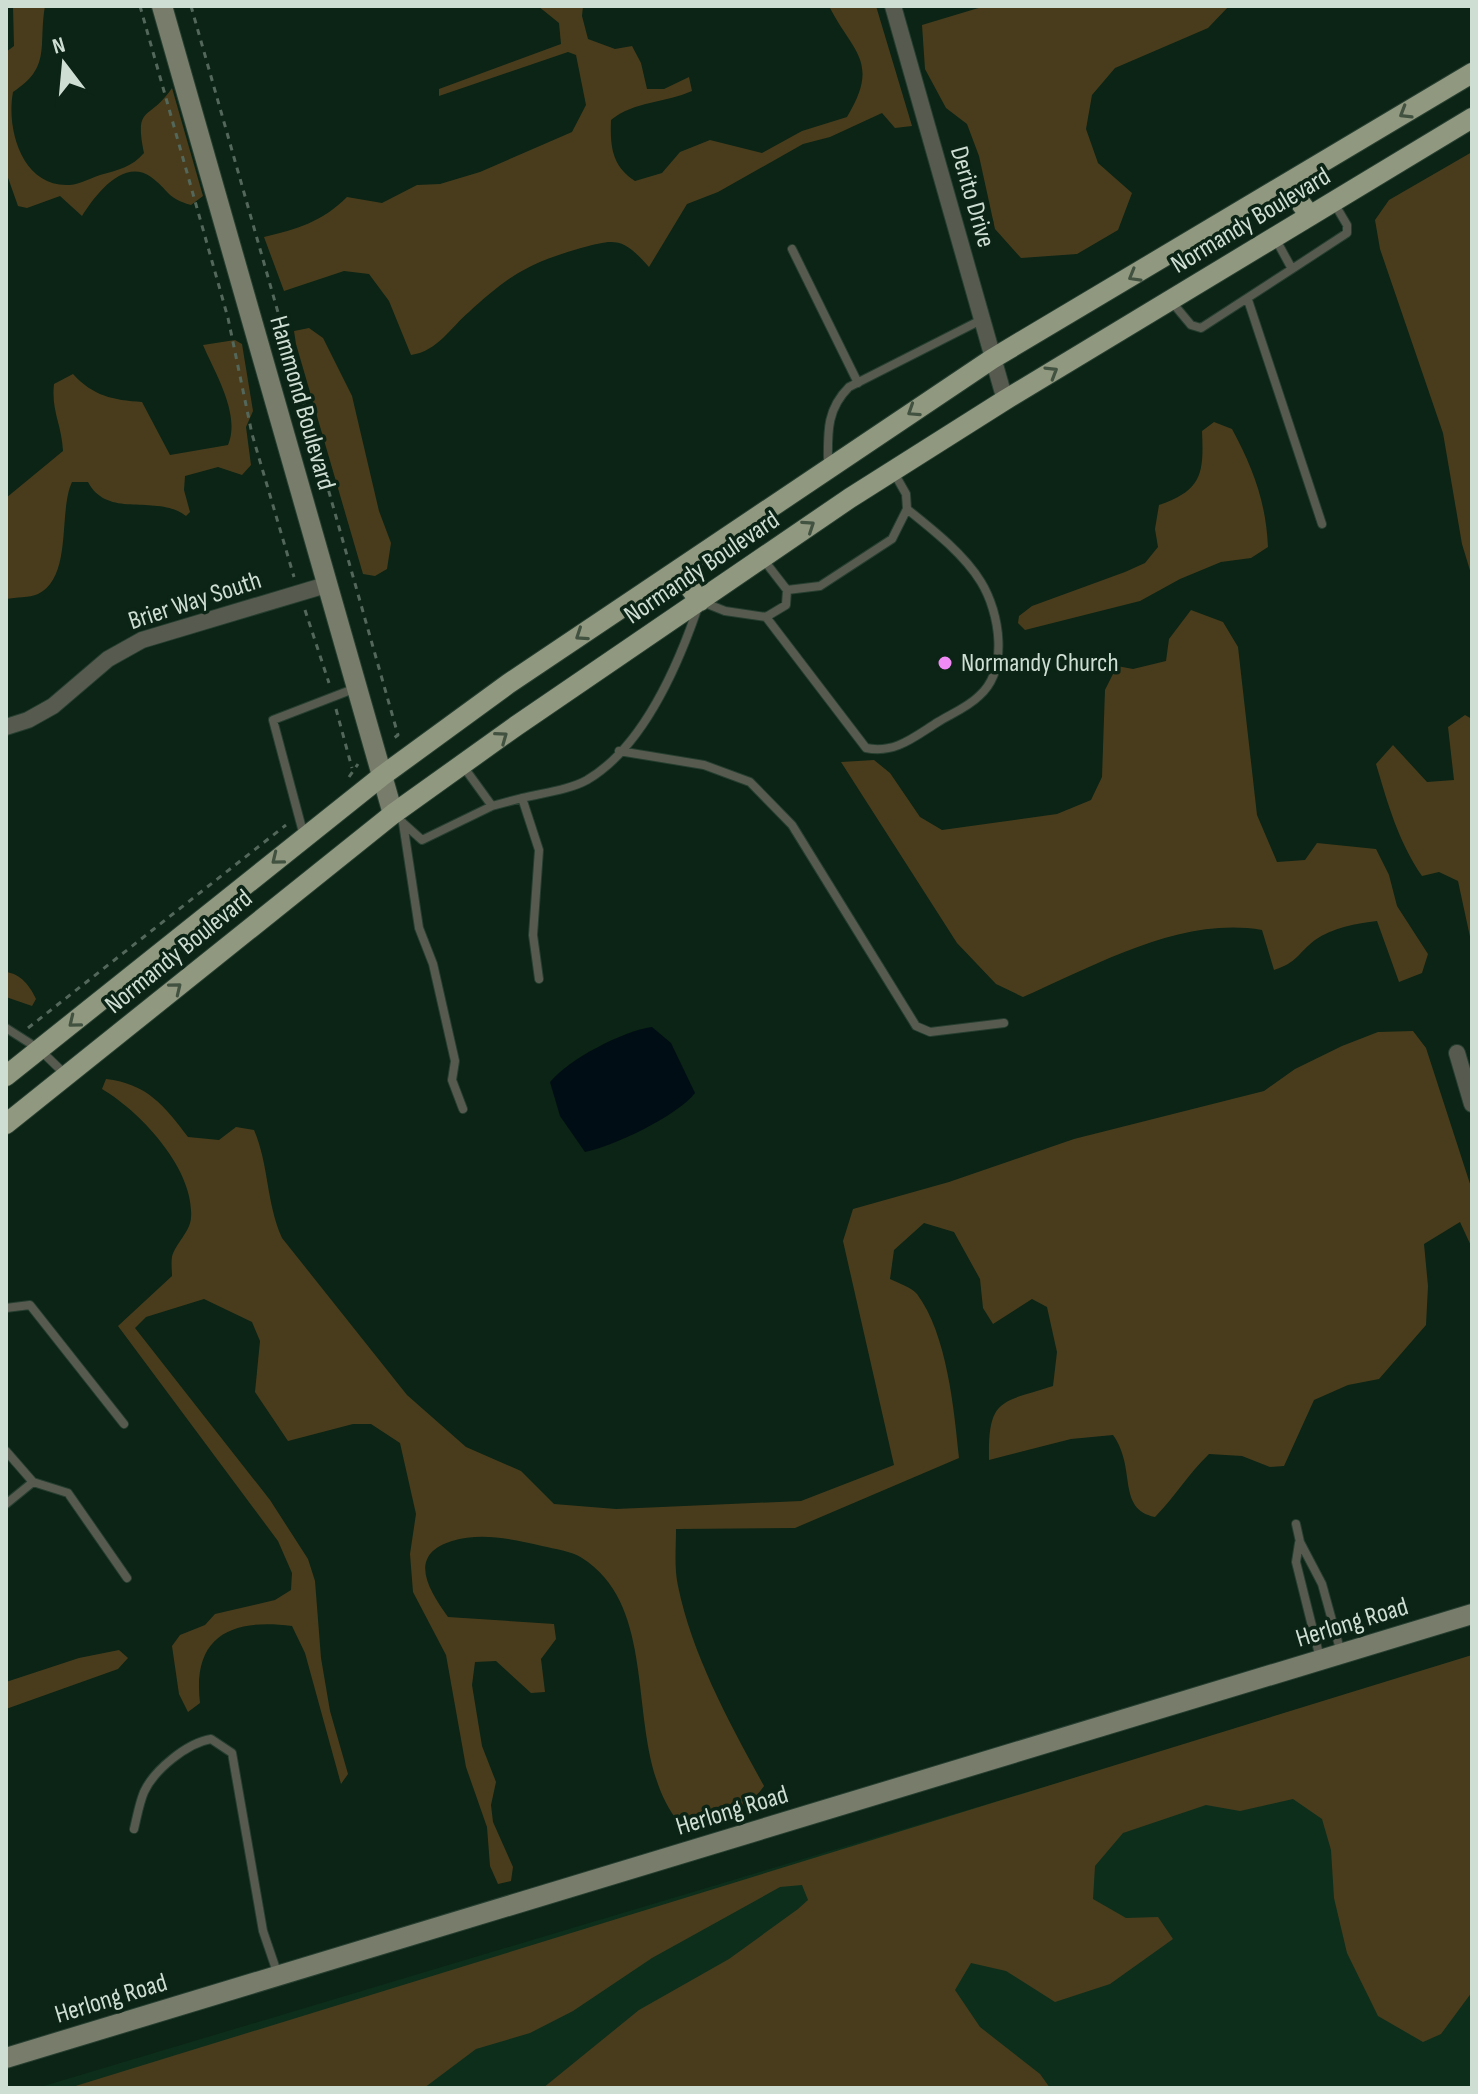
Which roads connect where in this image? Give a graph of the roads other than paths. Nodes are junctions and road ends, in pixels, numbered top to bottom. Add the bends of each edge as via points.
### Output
1 (162, 6) edge
2 (893, 6) edge
3 (1472, 73) edge
4 (1472, 118) edge
5 (1287, 184) junction
6 (1333, 202) junction
7 (1310, 216) junction
8 (1275, 237) junction
9 (792, 249) dead end
10 (1292, 269) junction
11 (1170, 300) junction
12 (1248, 300) junction
13 (981, 320) junction
14 (992, 359) junction
15 (858, 383) junction
16 (1005, 400) junction
17 (828, 467) junction
18 (893, 471) junction
19 (907, 509) junction
20 (1322, 524) dead end
21 (762, 559) junction
22 (677, 571) junction
23 (326, 585) junction
24 (787, 590) junction
25 (700, 601) junction
26 (766, 617) junction
27 (356, 688) junction
28 (6, 727) edge
29 (619, 751) junction
30 (462, 765) junction
31 (382, 776) junction
32 (522, 798) junction
33 (492, 806) junction
34 (398, 819) junction
35 (305, 837) junction
36 (539, 979) dead end
37 (1004, 1023) dead end
38 (6, 1028) edge
39 (39, 1049) junction
40 (1457, 1053) dead end
41 (67, 1075) junction
42 (6, 1076) edge
43 (1472, 1104) edge
44 (463, 1109) dead end
45 (6, 1124) edge
46 (6, 1308) edge
47 (124, 1424) dead end
48 (6, 1451) edge
49 (33, 1482) junction
50 (6, 1504) edge
51 (1296, 1524) dead end
52 (1300, 1542) junction
53 (127, 1578) dead end
54 (1472, 1614) edge
55 (1341, 1654) junction
56 (1321, 1660) junction
57 (134, 1829) dead end
58 (278, 1976) junction
59 (7, 2055) edge

1 - 23 street, Hammond Boulevard
2 - 13 street, Derito Drive
3 -> 5 main road, Normandy Boulevard
4 - 6 main road, Normandy Boulevard
5 - 7 main road
5 -> 14 main road, Normandy Boulevard
6 - 7 main road, Normandy Boulevard
6 - 10 lane via 1347,233
7 - 8 main road, Normandy Boulevard
8 - 10 lane
8 - 11 main road, Normandy Boulevard
9 - 15 lane
10 - 12 lane
11 - 12 lane via 1191,325 1201,328
16 -> 11 main road, Normandy Boulevard
12 - 20 lane
13 - 14 street, Derito Drive
13 - 15 lane
14 - 16 street, Derito Drive
14 -> 17 main road, Normandy Boulevard
15 - 17 lane via 837,399 829,416
16 - 18 main road, Normandy Boulevard
17 - 22 main road, Normandy Boulevard
18 - 19 lane via 906,494
21 -> 18 main road, Normandy Boulevard
19 - 24 lane via 892,539 876,553 820,586
19 - 26 lane via 972,570 992,607 999,656 980,696 903,745 881,751 866,748
21 - 24 lane
21 - 25 main road, Normandy Boulevard
22 - 25 main road
22 -> 31 main road, Normandy Boulevard
23 - 27 street, Hammond Boulevard
23 - 28 street, Brier Way South via 142,640 108,659 53,706
24 - 26 lane via 786,605
25 - 26 lane
25 - 29 lane via 674,674
30 -> 25 main road, Normandy Boulevard
27 - 31 street, Hammond Boulevard
27 - 35 lane via 273,720
29 - 32 lane via 586,781
29 - 37 lane via 704,765 750,782 792,825 916,1026 930,1032
30 - 33 lane
30 - 34 main road, Normandy Boulevard
31 - 34 street, Hammond Boulevard
31 - 35 main road, Normandy Boulevard
32 - 33 lane
32 - 36 lane via 539,850 533,935
33 - 34 lane via 422,840
41 -> 34 main road, Normandy Boulevard
34 - 44 lane via 419,928 433,964 455,1061 452,1080
35 -> 39 main road, Normandy Boulevard
38 - 39 lane
39 - 41 lane
39 - 42 main road, Normandy Boulevard
40 - 43 street
41 - 45 main road, Normandy Boulevard
46 - 47 lane via 30,1305
48 - 49 lane
49 - 50 lane
49 - 53 lane via 68,1493
51 - 52 lane
52 - 55 lane via 1322,1584
52 - 56 lane via 1296,1562
54 - 55 street, Herlong Road
55 - 56 street, Herlong Road
56 - 58 street, Herlong Road
57 - 58 lane via 145,1790 171,1761 198,1741 211,1739 232,1753 263,1931
58 - 59 street, Herlong Road

